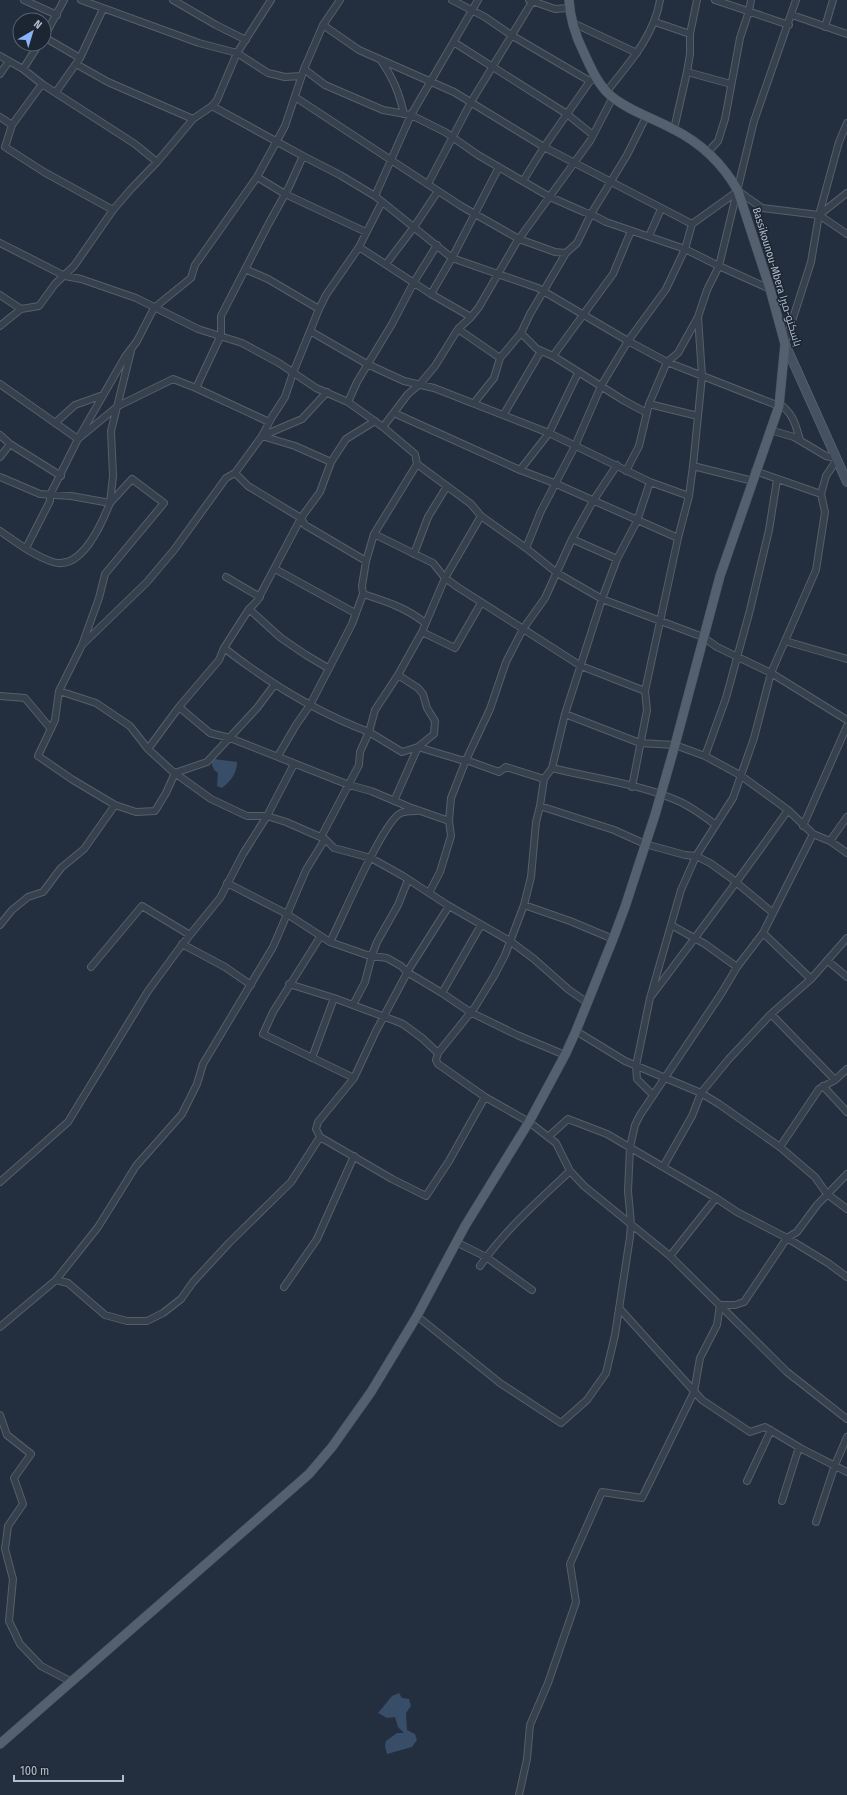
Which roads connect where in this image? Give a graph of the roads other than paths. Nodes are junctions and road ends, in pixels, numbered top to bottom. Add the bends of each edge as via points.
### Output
1 (24, 0) edge
2 (64, 0) edge
3 (81, 0) edge
4 (173, 0) edge
5 (271, 0) edge
6 (340, 0) edge
7 (452, 0) edge
8 (478, 0) edge
9 (660, 0) edge
10 (697, 0) edge
11 (716, 0) edge
12 (750, 0) edge
13 (796, 0) edge
14 (834, 0) edge
15 (530, 1) edge
16 (569, 4) edge
17 (103, 9) junction
18 (472, 10) junction
19 (749, 11) junction
20 (57, 15) junction
21 (792, 15) junction
22 (655, 22) junction
23 (52, 23) edge
24 (573, 23) junction
25 (323, 25) junction
26 (789, 25) junction
27 (825, 27) junction
28 (690, 34) junction
29 (847, 34) edge
30 (511, 35) junction
31 (246, 40) junction
32 (52, 42) edge
33 (454, 43) junction
34 (34, 52) edge
35 (238, 53) junction
36 (638, 53) junction
37 (0, 56) edge
38 (80, 58) junction
39 (381, 60) junction
40 (9, 61) junction
41 (76, 64) junction
42 (491, 67) junction
43 (23, 69) junction
44 (304, 69) junction
45 (687, 72) junction
46 (0, 74) edge
47 (301, 76) junction
48 (593, 80) junction
49 (430, 83) junction
50 (42, 84) junction
51 (731, 84) junction
52 (56, 92) junction
53 (610, 94) junction
54 (296, 97) junction
55 (471, 102) junction
56 (212, 106) junction
57 (404, 114) junction
58 (567, 114) junction
59 (411, 115) junction
60 (0, 117) edge
61 (646, 117) junction
62 (193, 119) junction
63 (847, 123) edge
64 (12, 125) junction
65 (674, 129) junction
66 (593, 135) junction
67 (454, 138) junction
68 (276, 142) junction
69 (544, 147) junction
70 (708, 152) junction
71 (303, 156) junction
72 (392, 160) junction
73 (157, 162) junction
74 (574, 163) junction
75 (499, 168) junction
76 (257, 177) junction
77 (524, 181) junction
78 (612, 182) junction
79 (428, 184) junction
80 (438, 191) junction
81 (738, 192) junction
82 (847, 193) edge
83 (285, 194) junction
84 (375, 196) junction
85 (550, 198) junction
86 (382, 202) junction
87 (661, 209) junction
88 (113, 210) junction
89 (475, 213) junction
90 (591, 214) junction
91 (819, 215) junction
92 (692, 224) junction
93 (414, 227) junction
94 (631, 231) junction
95 (366, 232) junction
96 (847, 234) edge
97 (649, 236) junction
98 (519, 239) junction
99 (0, 243) edge
100 (437, 246) junction
101 (359, 247) junction
102 (685, 249) junction
103 (566, 253) junction
104 (452, 258) junction
105 (386, 264) junction
106 (719, 266) junction
107 (245, 269) junction
108 (498, 274) junction
109 (65, 276) junction
110 (414, 282) junction
111 (770, 289) junction
112 (544, 291) junction
113 (431, 294) junction
114 (0, 295) edge
115 (154, 308) junction
116 (21, 309) junction
117 (319, 310) junction
118 (583, 314) junction
119 (471, 317) junction
120 (698, 317) junction
121 (0, 326) edge
122 (458, 329) junction
123 (310, 331) junction
124 (521, 333) junction
125 (221, 335) junction
126 (628, 341) junction
127 (784, 344) junction
128 (132, 348) junction
129 (541, 351) junction
130 (553, 356) junction
131 (500, 358) junction
132 (667, 362) junction
133 (367, 364) junction
134 (292, 373) junction
135 (578, 373) junction
136 (702, 376) junction
137 (0, 384) edge
138 (420, 384) junction
139 (601, 386) junction
140 (196, 388) junction
141 (327, 392) junction
142 (103, 395) junction
143 (348, 402) junction
144 (474, 403) junction
145 (649, 404) junction
146 (779, 404) junction
147 (118, 406) junction
148 (394, 413) junction
149 (647, 413) junction
150 (504, 414) junction
151 (698, 416) junction
152 (375, 421) junction
153 (269, 422) junction
154 (54, 423) junction
155 (383, 427) junction
156 (770, 430) junction
157 (549, 433) junction
158 (0, 436) edge
159 (262, 436) junction
160 (78, 439) junction
161 (800, 440) junction
162 (10, 444) junction
163 (575, 446) junction
164 (0, 457) edge
165 (836, 459) junction
166 (331, 462) junction
167 (417, 464) junction
168 (617, 465) junction
169 (693, 466) junction
170 (520, 470) junction
171 (626, 471) junction
172 (755, 471) junction
173 (235, 473) junction
174 (61, 476) junction
175 (0, 477) edge
176 (777, 480) junction
177 (753, 481) junction
178 (650, 482) junction
179 (847, 482) edge
180 (554, 483) junction
181 (447, 486) junction
182 (821, 494) junction
183 (50, 495) junction
184 (689, 496) junction
185 (593, 501) junction
186 (110, 503) junction
187 (481, 516) junction
188 (301, 518) junction
189 (637, 520) junction
190 (0, 531) edge
191 (374, 534) junction
192 (678, 538) junction
193 (572, 539) junction
194 (26, 548) junction
195 (526, 548) junction
196 (414, 554) junction
197 (617, 560) junction
198 (366, 561) junction
199 (275, 569) junction
200 (557, 574) junction
201 (226, 577) dead end
202 (445, 578) junction
203 (363, 594) junction
204 (260, 597) junction
205 (602, 599) junction
206 (481, 603) junction
207 (249, 609) junction
208 (355, 613) junction
209 (660, 622) junction
210 (425, 623) junction
211 (523, 628) junction
212 (422, 632) junction
213 (703, 637) junction
214 (785, 641) junction
215 (82, 645) junction
216 (224, 648) junction
217 (736, 657) junction
218 (847, 659) edge
219 (581, 666) junction
220 (328, 668) junction
221 (771, 673) junction
222 (398, 675) junction
223 (275, 684) junction
224 (59, 691) junction
225 (645, 691) junction
226 (0, 696) edge
227 (310, 705) junction
228 (179, 707) junction
229 (565, 714) junction
230 (847, 720) edge
231 (847, 726) edge
232 (51, 729) junction
233 (369, 732) junction
234 (230, 738) junction
235 (640, 742) junction
236 (675, 745) junction
237 (418, 747) junction
238 (148, 749) junction
239 (278, 756) junction
240 (705, 756) junction
241 (466, 760) junction
242 (294, 764) junction
243 (552, 768) junction
244 (175, 773) junction
245 (740, 775) junction
246 (544, 779) junction
247 (349, 785) junction
248 (632, 786) junction
249 (660, 795) junction
250 (394, 801) junction
251 (115, 805) junction
252 (540, 806) junction
253 (419, 810) junction
254 (788, 810) junction
255 (267, 816) junction
256 (847, 817) edge
257 (449, 821) junction
258 (716, 825) junction
259 (803, 826) junction
260 (813, 834) junction
261 (323, 838) junction
262 (830, 841) junction
263 (645, 844) junction
264 (847, 853) edge
265 (696, 856) junction
266 (370, 858) junction
267 (408, 880) junction
268 (227, 883) junction
269 (736, 883) junction
270 (429, 893) junction
271 (524, 905) junction
272 (449, 906) junction
273 (773, 913) junction
274 (287, 914) junction
275 (0, 925) edge
276 (481, 925) junction
277 (670, 925) junction
278 (763, 933) junction
279 (190, 935) junction
280 (320, 937) junction
281 (695, 938) junction
282 (847, 938) edge
283 (613, 939) junction
284 (510, 941) junction
285 (330, 942) junction
286 (182, 944) junction
287 (372, 955) junction
288 (828, 961) junction
289 (91, 967) dead end
290 (737, 967) junction
291 (408, 972) junction
292 (847, 977) edge
293 (811, 978) junction
294 (290, 984) junction
295 (251, 985) junction
296 (442, 993) junction
297 (334, 998) junction
298 (650, 998) junction
299 (588, 1003) junction
300 (354, 1004) junction
301 (470, 1012) junction
302 (771, 1014) junction
303 (383, 1017) junction
304 (576, 1031) junction
305 (438, 1053) junction
306 (565, 1055) junction
307 (312, 1058) junction
308 (636, 1066) junction
309 (847, 1069) edge
310 (666, 1077) junction
311 (354, 1078) junction
312 (835, 1080) junction
313 (823, 1086) junction
314 (701, 1093) junction
315 (653, 1095) junction
316 (485, 1097) junction
317 (847, 1112) edge
318 (529, 1122) junction
319 (320, 1137) junction
320 (548, 1137) junction
321 (630, 1147) junction
322 (780, 1147) junction
323 (354, 1156) junction
324 (663, 1167) junction
325 (570, 1171) junction
326 (847, 1174) edge
327 (0, 1182) edge
328 (827, 1194) junction
329 (716, 1198) junction
330 (847, 1209) edge
331 (631, 1224) junction
332 (787, 1238) junction
333 (456, 1242) junction
334 (670, 1256) junction
335 (486, 1257) junction
336 (480, 1266) dead end
337 (847, 1278) edge
338 (56, 1280) junction
339 (284, 1287) dead end
340 (532, 1290) dead end
341 (720, 1305) junction
342 (619, 1308) junction
343 (416, 1316) junction
344 (0, 1327) edge
345 (694, 1392) junction
346 (0, 1415) edge
347 (847, 1419) edge
348 (771, 1430) junction
349 (847, 1437) edge
350 (799, 1447) junction
351 (835, 1465) junction
352 (847, 1472) edge
353 (747, 1481) dead end
354 (782, 1502) dead end
355 (816, 1522) dead end
356 (70, 1682) junction
357 (0, 1744) edge
358 (519, 1795) edge

1 - 20 street
2 - 20 street
3 - 17 street
4 - 31 street
5 - 31 street
6 - 25 street
7 - 18 street
8 - 18 street
9 - 22 street
10 - 28 street
11 - 19 street
12 - 19 street
13 - 21 street
14 - 27 street
15 - 16 street via 555,9
15 - 30 street
16 - 24 main road, Bassikounou-Mbera باسكنو-مبرا
17 - 35 street via 199,43
17 - 38 street
18 - 30 street
18 - 33 street
19 - 26 street
19 - 51 street via 740,38
20 - 23 street
21 - 26 street
21 - 27 street
22 - 28 street
22 - 36 street
24 - 36 street
24 - 48 main road, Bassikounou-Mbera باسكنو-مبرا
25 - 39 street via 359,50
25 - 44 street
26 - 81 street via 754,121
27 - 29 street
28 - 45 street
30 - 42 street
30 - 48 street
31 - 35 street
32 - 38 street
33 - 42 street
33 - 49 street
34 - 43 street
35 - 47 street via 268,73 285,77
35 - 56 street
36 - 53 street
37 - 40 street
38 - 41 street
39 - 49 street
39 - 57 street via 399,92
40 - 43 street
40 - 46 street
41 - 52 street
41 - 62 street via 108,82
42 - 55 street
42 - 58 street
43 - 50 street
44 - 47 street
44 - 57 street via 325,85 383,110
45 - 51 street
45 - 65 street
47 - 54 street
48 - 53 main road, Bassikounou-Mbera باسكنو-مبرا
48 - 58 street
49 - 55 street
49 - 59 street
50 - 52 street
50 - 64 street
51 - 70 street via 718,141
52 - 73 street via 129,140
53 - 61 main road, Bassikounou-Mbera باسكنو-مبرا
53 - 66 street
54 - 68 street
54 - 72 street
55 - 67 street
55 - 69 street
56 - 62 street
56 - 68 street
57 - 59 street
58 - 66 street
58 - 69 street
59 - 67 street
59 - 72 street
60 - 64 street
61 - 65 main road, Bassikounou-Mbera باسكنو-مبرا
61 - 78 street
62 - 73 street
63 - 91 street
64 - 88 street via 5,147
65 - 70 main road, Bassikounou-Mbera باسكنو-مبرا
66 - 74 street
67 - 75 street
67 - 79 street
68 - 71 street
68 - 76 street
69 - 74 street
69 - 77 street
70 - 81 main road, Bassikounou-Mbera باسكنو-مبرا via 731,179
71 - 83 street
71 - 84 street
72 - 79 street
72 - 84 street
73 - 88 street
74 - 78 street
74 - 85 street
75 - 77 street
75 - 89 street
76 - 83 street
76 - 115 street via 195,266 191,278
77 - 85 street
78 - 87 street
78 - 90 street
79 - 80 street
80 - 89 street
80 - 93 street
81 - 91 street via 762,208
81 - 92 street
81 - 106 street
81 - 111 main road, Bassikounou-Mbera باسكنو-مبرا
82 - 91 street
83 - 95 street
83 - 107 street
84 - 86 street
85 - 90 street
85 - 98 street
86 - 93 street
86 - 95 street
87 - 92 street
87 - 97 street
88 - 109 street
89 - 98 street
89 - 104 street
90 - 94 street
90 - 103 street via 577,243
91 - 96 street
91 - 127 street via 812,262
92 - 102 street
93 - 100 street
93 - 105 street
94 - 97 street
94 - 118 street via 613,274
95 - 101 street
97 - 102 street
98 - 103 street via 555,252
98 - 108 street
99 - 109 street
100 - 104 street
100 - 110 street
101 - 105 street
101 - 117 street via 326,295
102 - 106 street
102 - 126 street via 666,290
103 - 112 street
104 - 108 street
104 - 113 street
105 - 110 street
106 - 111 street
106 - 120 street
107 - 117 street
107 - 125 street via 221,316
108 - 112 street
108 - 119 street
109 - 115 street via 136,298
109 - 116 street via 55,284 38,306
110 - 113 street
110 - 133 street
111 - 127 main road, Bassikounou-Mbera باسكنو-مبرا
112 - 118 street
112 - 124 street
113 - 119 street
114 - 116 street
115 - 125 street via 198,329
115 - 128 street
116 - 121 street
117 - 123 street
118 - 126 street
118 - 130 street
119 - 122 street
120 - 132 street via 678,353
120 - 136 street
122 - 131 street
122 - 138 street via 435,366
123 - 133 street
123 - 134 street
124 - 129 street
124 - 131 street
125 - 134 street via 242,343
125 - 140 street
126 - 132 street
126 - 139 street
127 - 146 main road
127 - 165 street, Bassikounou-Mbera باسكنو-مبرا
128 - 142 street
128 - 147 street
129 - 130 street
129 - 150 street
130 - 135 street
131 - 144 street via 494,378
132 - 136 street
132 - 145 street
133 - 138 street via 404,381
133 - 143 street
134 - 141 street
134 - 153 street via 285,397
135 - 139 street
135 - 157 street
136 - 146 street
136 - 151 street
137 - 154 street
138 - 144 street
138 - 148 street via 408,394
139 - 149 street
139 - 163 street
140 - 147 street via 173,379
140 - 153 street
141 - 143 street
141 - 159 street via 302,419
142 - 154 street via 75,405
142 - 160 street
143 - 152 street
144 - 150 street
145 - 149 street
145 - 151 street
146 - 156 main road
146 - 161 street via 789,411 794,419
147 - 160 street
147 - 186 street via 111,431 113,476
148 - 155 street
148 - 170 street
149 - 171 street via 639,446
150 - 157 street
151 - 169 street
152 - 155 street
152 - 166 street via 346,439
153 - 159 street
154 - 160 street
155 - 167 street via 415,454
156 - 161 street
156 - 172 main road
157 - 163 street
157 - 170 street
158 - 162 street
159 - 166 street via 295,446
159 - 173 street
160 - 174 street
161 - 165 street via 826,456
162 - 164 street
162 - 174 street
163 - 168 street
163 - 180 street
165 - 179 street, Bassikounou-Mbera باسكنو-مبرا
165 - 182 street via 826,476
166 - 188 street via 320,492
167 - 181 street
167 - 191 street
168 - 171 street
168 - 185 street
169 - 177 street
169 - 184 street
170 - 180 street
171 - 178 street
172 - 176 street
172 - 177 main road
173 - 188 street via 248,486
173 - 215 street via 226,478 174,550 147,582
174 - 183 street
175 - 183 street via 40,494
176 - 182 street
176 - 217 street via 769,530
177 - 213 main road via 720,576
178 - 184 street
178 - 189 street
180 - 185 street
180 - 195 street
181 - 187 street via 471,504
181 - 196 street via 428,517
182 - 214 street via 825,512 816,570
183 - 186 street
183 - 194 street via 50,501
184 - 192 street
185 - 189 street
185 - 193 street
186 - 194 street via 101,525 86,548 74,560 53,562
186 - 215 street via 132,479 164,503 105,574
187 - 195 street
187 - 202 street
188 - 198 street via 305,525
188 - 199 street
189 - 192 street
189 - 197 street
190 - 194 street
191 - 196 street
191 - 198 street
192 - 209 street
193 - 197 street
193 - 200 street
195 - 200 street
196 - 202 street via 433,563
197 - 205 street
198 - 203 street
199 - 204 street
199 - 208 street
200 - 205 street
200 - 211 street via 545,598
201 - 204 street
202 - 206 street
202 - 210 street
203 - 208 street
203 - 210 street via 414,613
204 - 207 street
205 - 209 street
205 - 219 street
206 - 211 street
206 - 212 street via 454,648
207 - 216 street
207 - 220 street via 281,638
208 - 220 street via 352,624
209 - 213 street
209 - 225 street
210 - 212 street
211 - 219 street
211 - 241 street via 506,662 490,709
212 - 222 street
213 - 217 street
213 - 236 main road
214 - 218 street
214 - 221 street
215 - 224 street
216 - 223 street
216 - 228 street via 215,665
217 - 221 street
217 - 240 street via 726,698
219 - 225 street
219 - 229 street
220 - 227 street
221 - 230 street
221 - 245 street via 754,738
222 - 233 street via 375,710
222 - 237 street via 420,691 436,722 434,734
223 - 227 street
223 - 234 street
224 - 232 street
224 - 238 street via 96,703 130,726
225 - 235 street via 647,710
226 - 232 street via 25,698
227 - 233 street via 329,716
227 - 239 street
228 - 234 street via 210,733
228 - 238 street
229 - 235 street
229 - 243 street
231 - 259 street
232 - 251 street via 38,756
233 - 237 street via 402,752
233 - 247 street via 360,752 359,765
234 - 239 street
234 - 244 street via 207,762
235 - 236 street
235 - 248 street
236 - 240 street
236 - 249 main road
237 - 241 street
237 - 250 street
238 - 244 street
239 - 242 street
240 - 245 street
241 - 246 street via 499,772 506,767
241 - 257 street via 451,798
242 - 247 street
242 - 255 street
243 - 246 street
243 - 248 street
244 - 251 street via 155,811 136,812
244 - 255 street via 211,799 247,816
245 - 254 street
245 - 258 street via 733,798
246 - 252 street
247 - 250 street
247 - 261 street
248 - 249 street
249 - 258 street via 691,808
249 - 263 main road
250 - 253 street
251 - 275 street via 84,849 61,868 43,892 28,897 12,910
252 - 263 street via 614,830
252 - 271 street via 531,877
253 - 257 street
253 - 266 street via 400,813 387,826
254 - 259 street
254 - 269 street
255 - 261 street
255 - 268 street
256 - 262 street
257 - 270 street via 451,836 440,872
258 - 265 street
259 - 260 street
260 - 262 street
260 - 273 street
261 - 266 street via 334,848
261 - 274 street
262 - 264 street
263 - 265 street
263 - 283 main road
265 - 269 street via 710,863
265 - 277 street via 681,890
266 - 267 street
266 - 285 street
267 - 270 street
267 - 287 street
268 - 274 street
268 - 279 street via 220,898
269 - 273 street
269 - 281 street
270 - 272 street
271 - 283 street
271 - 284 street
272 - 276 street
272 - 291 street
273 - 278 street
274 - 280 street
274 - 295 street via 273,947
276 - 284 street
276 - 296 street
277 - 281 street
277 - 298 street
278 - 290 street
278 - 293 street
279 - 286 street
279 - 289 street via 142,906
280 - 285 street
280 - 294 street
281 - 290 street
281 - 298 street
282 - 288 street
283 - 299 main road
284 - 299 street
284 - 301 street via 494,976
285 - 287 street
286 - 295 street via 225,967
286 - 327 street via 148,991 68,1122
287 - 291 street via 387,958
287 - 300 street via 365,982
288 - 292 street
288 - 293 street
290 - 310 street
291 - 296 street
291 - 303 street
293 - 302 street
294 - 297 street
294 - 307 street via 263,1034
295 - 338 street via 203,1064 197,1084 182,1114 136,1166 98,1226
296 - 301 street
297 - 300 street
297 - 307 street
298 - 308 street
299 - 304 main road
300 - 303 street
301 - 305 street
301 - 306 street
302 - 312 street
302 - 314 street
303 - 305 street via 403,1024
303 - 311 street
304 - 306 main road
304 - 308 street
305 - 316 street via 438,1064
306 - 318 main road
307 - 311 street
308 - 310 street
308 - 315 street via 637,1079
309 - 312 street
310 - 314 street
310 - 315 street
311 - 319 street via 318,1122 316,1129
312 - 313 street
313 - 317 street
313 - 322 street via 819,1088
314 - 322 street
314 - 324 street via 692,1116
315 - 321 street via 635,1125
316 - 318 street
316 - 323 street via 426,1196 392,1180
318 - 320 street
318 - 333 main road
319 - 323 street
319 - 338 street via 291,1182 224,1249 181,1299 163,1313 147,1321 127,1321 105,1315 68,1283
320 - 321 street via 568,1119
320 - 325 street via 556,1143
321 - 324 street
321 - 331 street via 628,1191
322 - 328 street via 815,1177
323 - 339 street via 316,1239
324 - 329 street
325 - 331 street via 584,1186
325 - 335 street via 499,1239
326 - 328 street
328 - 330 street
328 - 332 street via 797,1232
329 - 332 street
329 - 334 street
331 - 334 street
331 - 342 street
332 - 337 street
332 - 341 street via 744,1302
333 - 335 street
333 - 343 main road
334 - 341 street
335 - 336 street
335 - 340 street
338 - 344 street
341 - 345 street via 717,1324 700,1358
341 - 347 street via 787,1372
342 - 343 street via 606,1373 587,1400 560,1423 500,1383
342 - 345 street
343 - 356 main road via 371,1392 332,1448 309,1474
345 - 348 street via 750,1432 765,1427
345 - 358 street via 642,1498 602,1492 570,1564 576,1602 548,1684 530,1725 528,1759
346 - 356 street via 7,1435 31,1454 14,1478 23,1504 8,1526 5,1549 13,1579 9,1621 20,1644 41,1666
348 - 350 street
348 - 353 street
349 - 351 street
350 - 351 street
350 - 354 street
351 - 352 street
351 - 355 street
356 - 357 main road

